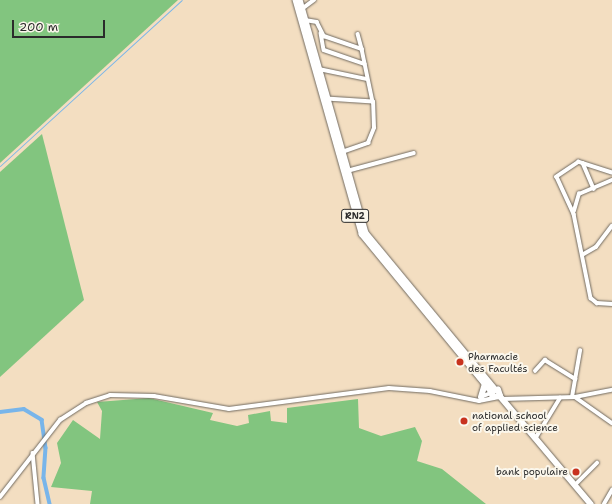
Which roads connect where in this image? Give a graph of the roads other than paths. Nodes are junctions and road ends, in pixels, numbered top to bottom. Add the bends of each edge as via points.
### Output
1 (296, 0) edge
2 (300, 0) edge
3 (314, 0) edge
4 (302, 9) junction
5 (305, 20) junction
6 (321, 33) junction
7 (358, 34) dead end
8 (362, 49) junction
9 (365, 64) junction
10 (319, 69) junction
11 (367, 79) junction
12 (327, 99) junction
13 (373, 102) junction
14 (342, 152) junction
15 (414, 153) dead end
16 (583, 163) junction
17 (346, 171) junction
18 (612, 173) edge
19 (612, 180) edge
20 (594, 189) junction
21 (574, 214) junction
22 (612, 226) edge
23 (582, 255) junction
24 (612, 304) edge
25 (580, 350) dead end
26 (535, 371) dead end
27 (576, 379) junction
28 (485, 384) junction
29 (612, 390) edge
30 (496, 395) junction
31 (481, 397) junction
32 (574, 397) junction
33 (560, 398) junction
34 (474, 400) junction
35 (612, 423) edge
36 (535, 438) junction
37 (33, 452) junction
38 (597, 463) dead end
39 (575, 486) junction
40 (612, 490) edge
41 (0, 497) edge
42 (38, 504) edge
43 (591, 504) edge
44 (604, 504) edge

1 - 28 highway, RN2 via 362,234
2 - 4 highway, RN2
3 - 4 street
4 - 5 highway, RN2
5 - 6 street via 317,22
5 - 10 highway, RN2
6 - 8 street
6 - 9 street via 324,50
7 - 8 street
8 - 9 street
9 - 11 street
10 - 11 street
10 - 12 highway, RN2
11 - 13 street
12 - 13 street
12 - 14 highway, RN2
13 - 14 street via 374,128 368,143
14 - 17 highway, RN2
15 - 17 street
16 - 18 street
16 - 20 street
16 - 21 street via 576,162 557,177
17 - 30 highway, RN2 via 362,224 376,249
19 - 20 street
20 - 21 street via 577,196
21 - 23 street
22 - 23 street via 596,248
23 - 24 street via 591,298 600,304
25 - 27 street
26 - 27 street via 545,360
27 - 32 street
28 - 30 highway, RN2
28 - 31 highway
29 - 32 street
30 - 31 street
30 - 33 street
30 - 34 street
30 - 36 highway, RN2
31 - 34 street
32 - 33 street
32 - 35 street
33 - 36 street
34 - 37 street via 430,391 389,388 229,409 154,396 110,395 75,408
36 - 39 highway, RN2
37 - 41 street
37 - 42 street
38 - 39 street
39 - 43 highway, RN2
40 - 44 street

